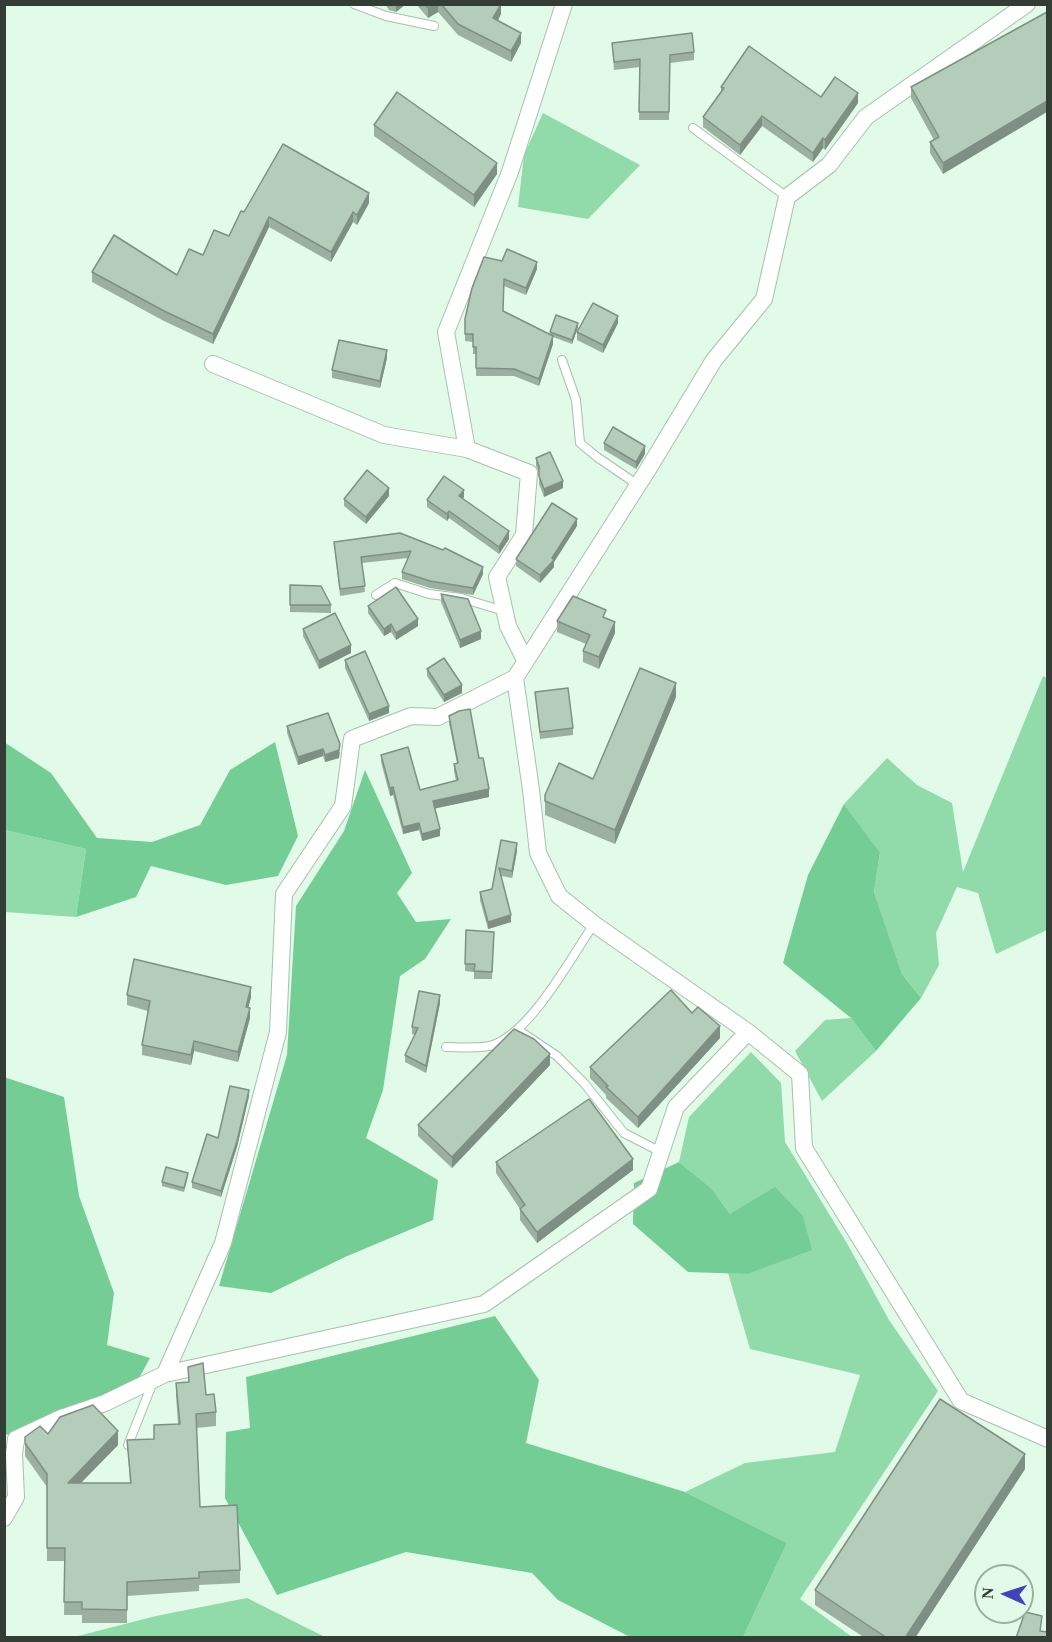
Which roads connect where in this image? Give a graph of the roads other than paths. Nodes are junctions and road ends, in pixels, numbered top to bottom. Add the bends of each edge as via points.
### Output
1 (354, 4) edge
2 (564, 4) edge
3 (1027, 4) edge
4 (434, 26) dead end
5 (693, 128) dead end
6 (787, 197) junction
7 (562, 360) dead end
8 (213, 364) dead end
9 (467, 449) junction
10 (638, 484) junction
11 (376, 596) dead end
12 (505, 611) junction
13 (525, 660) junction
14 (515, 678) junction
15 (594, 924) junction
16 (518, 1030) junction
17 (748, 1032) junction
18 (446, 1047) dead end
19 (661, 1152) junction
20 (160, 1376) junction
21 (1047, 1439) edge
22 (10, 1441) edge
23 (128, 1445) edge
24 (4, 1518) edge

1 - 4 lane via 386,16
2 - 9 street via 510,172 446,332
3 - 6 street via 866,117 829,165
5 - 6 lane
6 - 10 street via 764,299 714,360
7 - 10 lane via 576,400 580,443
8 - 9 street via 384,435
9 - 12 street via 529,473 524,535 497,577
10 - 13 street
11 - 12 lane via 395,583
12 - 13 street
13 - 14 street
14 - 15 street via 538,853 559,896
14 - 20 street via 438,717 411,716 352,739 343,806 284,894 278,1032 223,1243
15 - 16 lane via 534,1013
15 - 17 street
16 - 18 lane via 492,1046
16 - 19 lane via 557,1056 624,1132
17 - 19 street via 676,1107
17 - 21 street via 800,1074 804,1148 961,1401
19 - 20 street via 649,1189 484,1304
20 - 22 street
20 - 23 lane
22 - 24 street via 15,1454 16,1497

